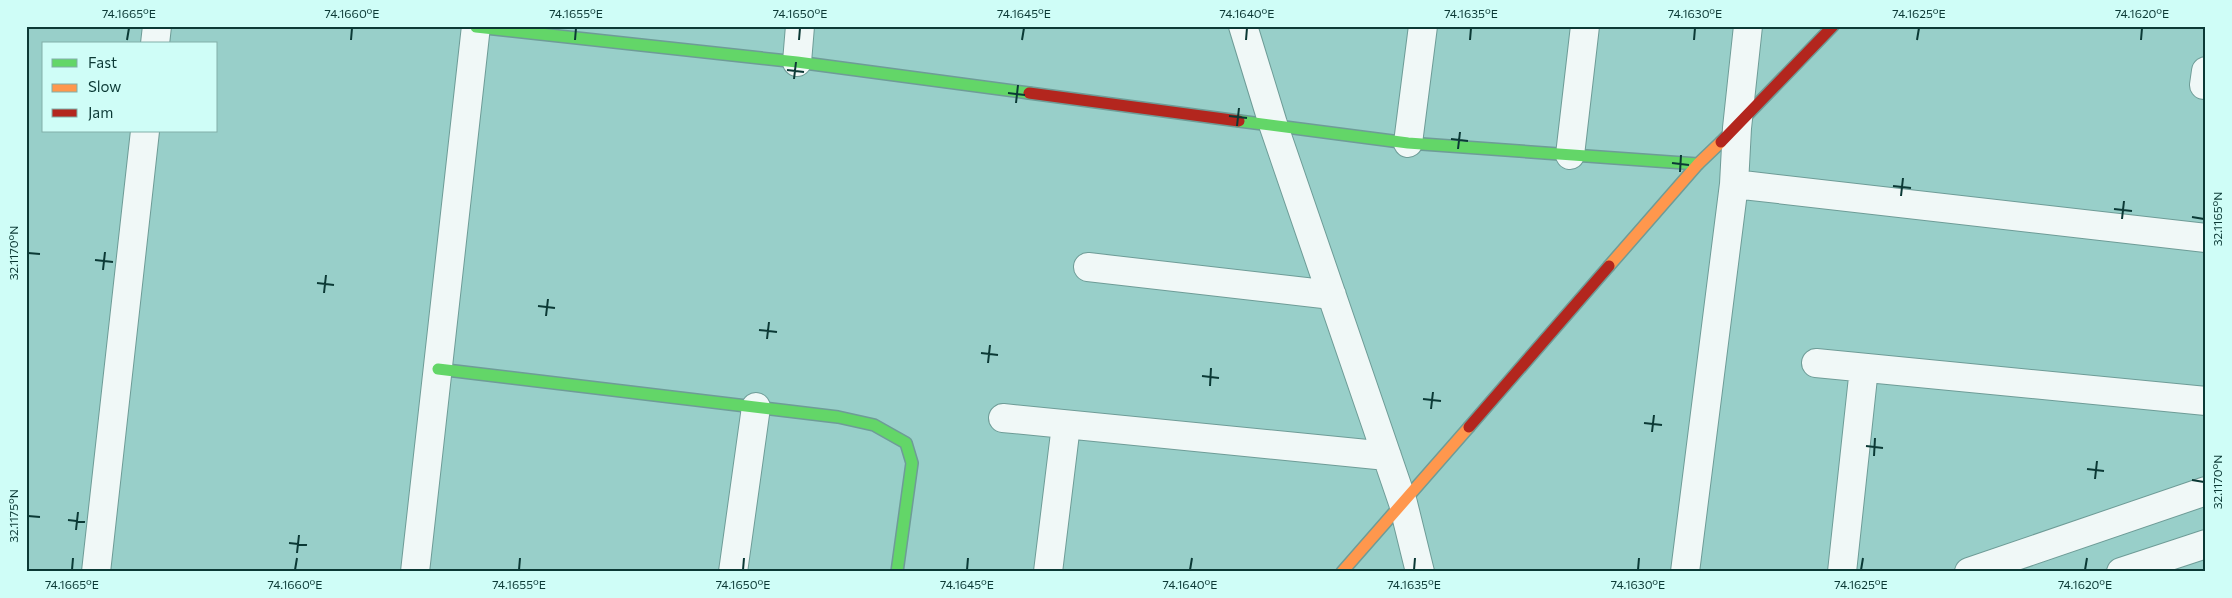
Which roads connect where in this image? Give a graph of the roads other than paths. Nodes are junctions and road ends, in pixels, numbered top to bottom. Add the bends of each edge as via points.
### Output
1 (157, 26) edge
2 (476, 26) edge
3 (800, 26) edge
4 (1243, 26) edge
5 (1423, 26) edge
6 (1585, 26) edge
7 (1748, 26) edge
8 (1833, 26) edge
9 (155, 42) edge
10 (797, 62) junction
11 (1273, 124) junction
12 (1737, 128) junction
13 (145, 132) edge
14 (1408, 144) junction
15 (1570, 155) junction
16 (1698, 164) junction
17 (1734, 184) junction
18 (2206, 238) edge
19 (1088, 266) dead end
20 (1332, 295) junction
21 (1816, 363) dead end
22 (1864, 368) junction
23 (438, 369) junction
24 (2206, 400) edge
25 (756, 407) junction
26 (1003, 418) dead end
27 (1066, 425) junction
28 (1387, 456) junction
29 (2206, 491) edge
30 (1403, 503) junction
31 (2206, 544) edge
32 (96, 572) edge
33 (415, 572) edge
34 (733, 572) edge
35 (897, 572) edge
36 (1048, 572) edge
37 (1342, 572) edge
38 (1420, 572) edge
39 (1685, 572) edge
40 (1842, 572) edge
41 (1969, 572) edge
42 (2121, 572) edge

1 - 9 street
2 - 10 street
2 - 23 street
3 - 10 street
4 - 11 street
5 - 14 street
6 - 15 street
7 - 12 street
8 - 12 street
10 - 11 street
11 - 14 street
11 - 20 street
12 - 16 street
12 - 17 street
13 - 32 street
14 - 15 street
15 - 16 street
16 - 30 street
17 - 18 street
17 - 39 street
19 - 20 street
20 - 28 street
21 - 22 street
22 - 24 street
22 - 40 street
23 - 25 street
23 - 33 street
25 - 34 street
25 - 35 street via 874,425 906,443 912,463
26 - 27 street
27 - 28 street
27 - 36 street
28 - 30 street
29 - 41 street
30 - 37 street
30 - 38 street
31 - 42 street

